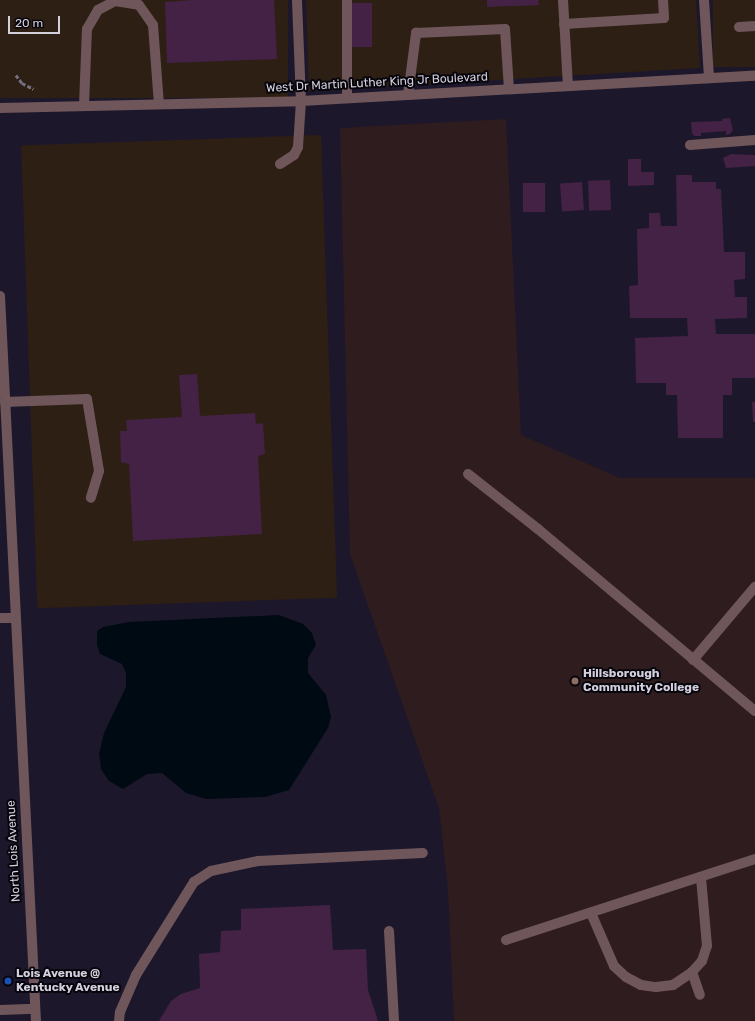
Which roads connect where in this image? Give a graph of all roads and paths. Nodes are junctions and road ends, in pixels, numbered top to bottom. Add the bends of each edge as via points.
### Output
1 (297, 0) edge
2 (347, 0) edge
3 (563, 0) edge
4 (663, 0) edge
5 (704, 0) edge
6 (564, 24) junction
7 (755, 26) edge
8 (739, 27) dead end
9 (16, 75) dead end
10 (755, 76) edge
11 (710, 78) junction
12 (568, 86) junction
13 (34, 89) dead end
14 (509, 89) junction
15 (408, 95) junction
16 (347, 98) junction
17 (301, 101) junction
18 (159, 104) junction
19 (84, 106) junction
20 (0, 108) edge
21 (755, 140) edge
22 (690, 145) dead end
23 (280, 164) dead end
24 (0, 296) edge
25 (1, 351) edge
26 (5, 402) junction
27 (468, 474) dead end
28 (91, 498) dead end
29 (755, 587) edge
30 (0, 618) edge
31 (16, 618) junction
32 (693, 660) junction
33 (755, 711) edge
34 (423, 853) dead end
35 (755, 859) edge
36 (701, 877) junction
37 (591, 913) junction
38 (389, 931) dead end
39 (506, 940) dead end
40 (692, 972) junction
41 (700, 995) dead end
42 (35, 1009) junction
43 (0, 1010) edge
44 (36, 1021) edge
45 (120, 1021) edge
46 (394, 1021) edge

1 - 17 street
2 - 16 street
3 - 6 street
4 - 6 street via 664,18
5 - 11 street
6 - 12 street
7 - 8 street
9 - 13 path via 22,83
10 - 11 street, West Dr Martin Luther King Jr Boulevard
11 - 12 street, West Dr Martin Luther King Jr Boulevard
12 - 14 street, West Dr Martin Luther King Jr Boulevard
14 - 15 street, West Dr Martin Luther King Jr Boulevard
14 - 15 street via 505,29 416,33
15 - 16 street, West Dr Martin Luther King Jr Boulevard
16 - 17 street, West Dr Martin Luther King Jr Boulevard
17 - 18 street, West Dr Martin Luther King Jr Boulevard
17 - 23 street via 298,147 294,155
18 - 19 street, West Dr Martin Luther King Jr Boulevard
18 - 19 street via 153,25 139,6 115,1 98,10 87,30
19 - 20 street, West Dr Martin Luther King Jr Boulevard
21 - 22 street
24 - 25 street, North Lois Avenue
25 - 26 street, North Lois Avenue
26 - 28 street via 87,399 99,471
26 - 31 street, North Lois Avenue
27 - 32 street via 538,529
29 - 32 street
30 - 31 street
31 - 42 street, North Lois Avenue
32 - 33 street
34 - 45 street via 258,861 211,871 194,882 136,975 120,1012
35 - 36 street
36 - 37 street
36 - 40 street via 707,942 702,961
37 - 39 street
37 - 40 street via 614,966 626,977 656,988 673,985
38 - 46 street
40 - 41 street
42 - 43 street
42 - 44 street, North Lois Avenue

